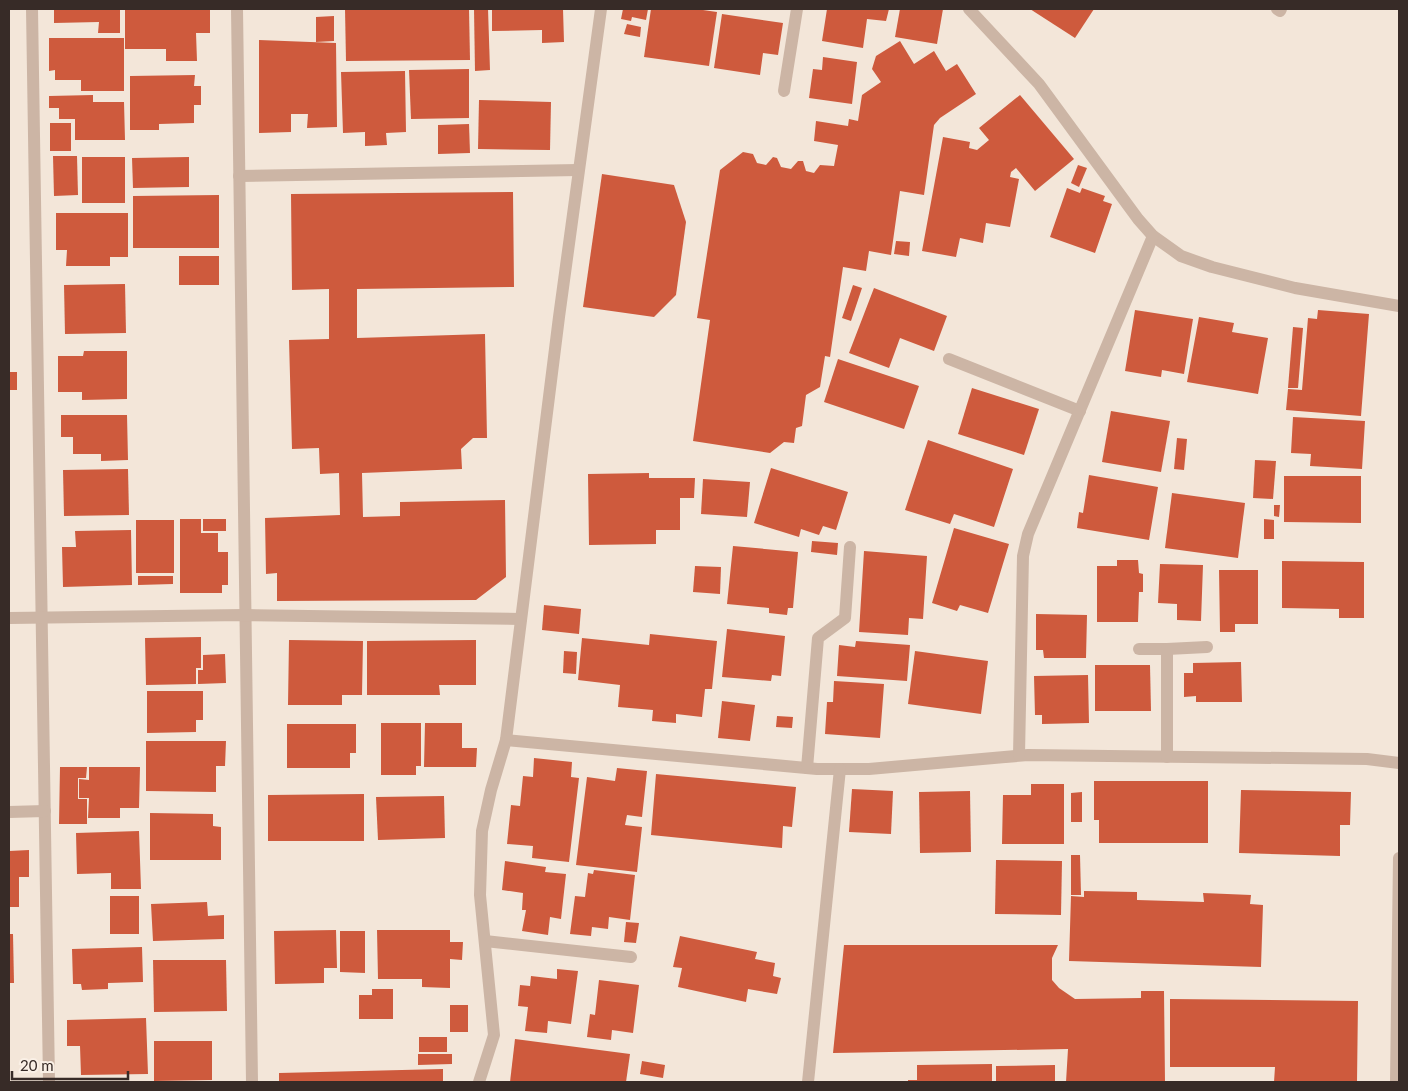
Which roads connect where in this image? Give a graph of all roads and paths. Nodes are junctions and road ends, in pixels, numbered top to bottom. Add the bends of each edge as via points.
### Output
1 (32, 9) edge
2 (237, 9) edge
3 (601, 9) edge
4 (797, 9) edge
5 (969, 9) edge
6 (1277, 9) edge
7 (1281, 9) edge
8 (784, 91) dead end
9 (578, 170) junction
10 (239, 176) junction
11 (1154, 236) junction
12 (1399, 306) edge
13 (949, 359) dead end
14 (1080, 411) junction
15 (850, 547) dead end
16 (245, 615) junction
17 (9, 618) edge
18 (42, 618) junction
19 (521, 619) junction
20 (1208, 647) dead end
21 (1139, 649) dead end
22 (1167, 649) junction
23 (506, 740) junction
24 (1019, 755) junction
25 (1167, 757) junction
26 (1399, 763) edge
27 (807, 768) junction
28 (840, 769) junction
29 (45, 811) junction
30 (9, 812) edge
31 (1399, 858) edge
32 (485, 941) junction
33 (631, 957) dead end
34 (49, 1082) edge
35 (252, 1082) edge
36 (480, 1082) edge
37 (808, 1082) edge
38 (1396, 1082) edge

1 - 18 street
2 - 10 street
3 - 9 street
4 - 8 street
5 - 11 street via 1038,84
6 - 7 street
9 - 10 street
9 - 19 street
10 - 16 street
11 - 12 street via 1181,256 1212,266 1296,288
11 - 14 street
13 - 14 street
14 - 24 street via 1028,534 1023,556
15 - 27 street via 845,618 818,638
16 - 18 street
16 - 19 street
16 - 35 street
17 - 18 street
18 - 29 street
19 - 23 street
20 - 22 street
21 - 22 street
22 - 25 street
23 - 27 street
23 - 32 street via 482,831 480,895
24 - 25 street
24 - 28 street
25 - 26 street via 1367,759
27 - 28 street
28 - 37 street
29 - 30 street
29 - 34 street
31 - 38 street
32 - 33 street
32 - 36 street via 494,1035

